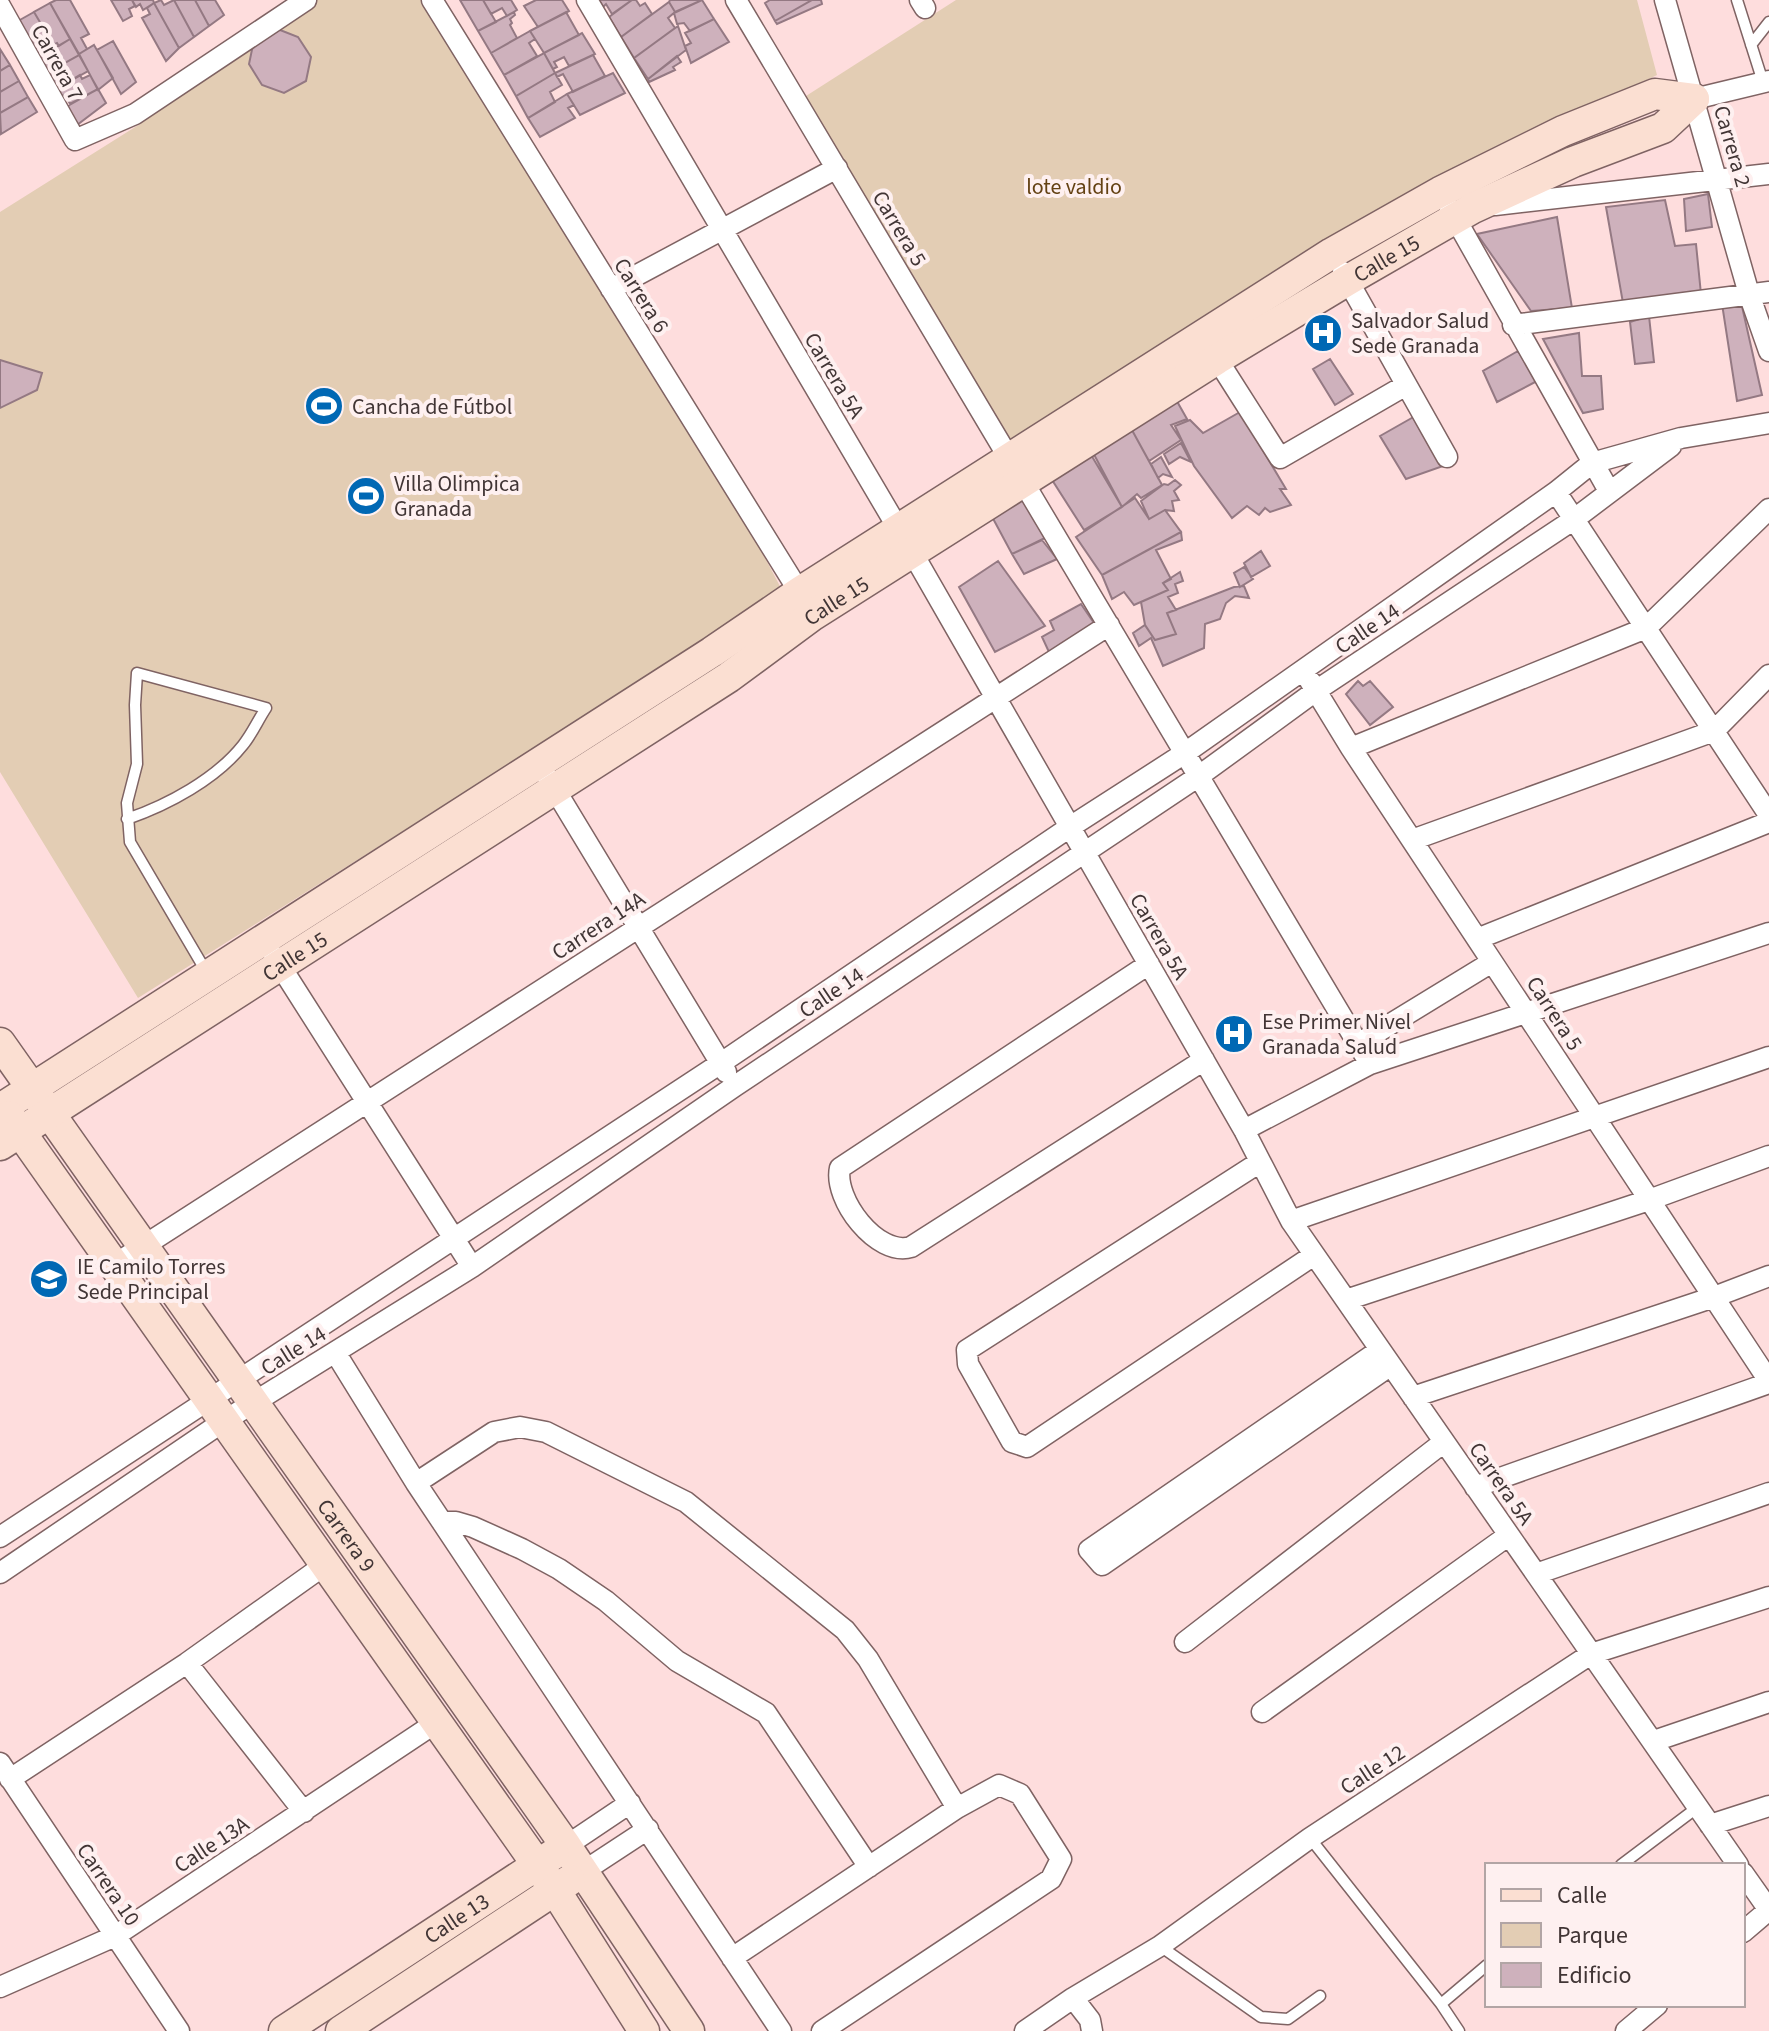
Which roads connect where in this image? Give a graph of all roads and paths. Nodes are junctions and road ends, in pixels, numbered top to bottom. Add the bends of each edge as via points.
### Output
1 (306, 0) edge
2 (432, 0) edge
3 (587, 0) edge
4 (736, 0) edge
5 (1665, 0) edge
6 (1737, 0) edge
7 (5, 6) edge
8 (1769, 22) edge
9 (1751, 45) junction
10 (1766, 81) edge
11 (1694, 99) junction
12 (837, 168) junction
13 (1769, 174) edge
14 (1718, 180) junction
15 (1456, 206) junction
16 (721, 229) junction
17 (1332, 253) junction
18 (1348, 280) junction
19 (611, 289) junction
20 (1759, 293) edge
21 (1513, 325) junction
22 (1209, 348) junction
23 (1769, 351) edge
24 (1406, 385) junction
25 (1769, 423) edge
26 (1681, 438) junction
27 (1447, 457) dead end
28 (1592, 463) junction
29 (1016, 470) junction
30 (1609, 491) junction
31 (1556, 492) junction
32 (1769, 509) edge
33 (1573, 520) junction
34 (905, 541) junction
35 (806, 604) junction
36 (1109, 625) junction
37 (1646, 628) junction
38 (1304, 671) junction
39 (1769, 675) edge
40 (1317, 690) junction
41 (995, 698) junction
42 (1714, 731) junction
43 (1351, 748) junction
44 (1185, 753) junction
45 (546, 776) junction
46 (1199, 776) junction
47 (1769, 815) edge
48 (127, 819) junction
49 (1769, 822) edge
50 (1070, 827) junction
51 (1412, 840) junction
52 (1083, 851) junction
53 (638, 927) junction
54 (1769, 933) edge
55 (264, 939) junction
56 (1477, 939) junction
57 (1492, 962) junction
58 (1149, 964) junction
59 (280, 965) junction
60 (208, 975) junction
61 (1525, 1011) junction
62 (0, 1043) edge
63 (1358, 1044) junction
64 (1769, 1057) edge
65 (1204, 1060) junction
66 (721, 1063) junction
67 (1370, 1064) junction
68 (735, 1086) junction
69 (32, 1088) junction
70 (367, 1102) junction
71 (1, 1107) edge
72 (50, 1113) junction
73 (1594, 1116) junction
74 (1244, 1130) junction
75 (10, 1139) edge
76 (1769, 1156) edge
77 (1260, 1162) junction
78 (1649, 1200) junction
79 (1291, 1221) junction
80 (454, 1237) junction
81 (143, 1246) junction
82 (1314, 1255) junction
83 (114, 1265) junction
84 (472, 1267) junction
85 (1769, 1276) edge
86 (1714, 1297) junction
87 (1346, 1300) junction
88 (335, 1352) junction
89 (1385, 1358) junction
90 (1769, 1382) edge
91 (246, 1392) junction
92 (1413, 1397) junction
93 (216, 1410) junction
94 (1444, 1442) junction
95 (416, 1483) junction
96 (1475, 1487) junction
97 (1769, 1493) edge
98 (442, 1522) junction
99 (1509, 1535) junction
100 (0, 1537) edge
101 (326, 1564) junction
102 (0, 1573) edge
103 (1536, 1574) junction
104 (1769, 1597) edge
105 (1185, 1642) dead end
106 (1591, 1654) junction
107 (187, 1663) junction
108 (1769, 1702) edge
109 (1262, 1712) dead end
110 (437, 1722) junction
111 (1654, 1741) junction
112 (5, 1771) edge
113 (630, 1803) junction
114 (1769, 1806) edge
115 (1698, 1807) junction
116 (957, 1808) junction
117 (304, 1812) junction
118 (1710, 1825) junction
119 (648, 1829) junction
120 (1310, 1838) junction
121 (566, 1846) junction
122 (1624, 1863) edge
123 (1737, 1863) edge
124 (538, 1865) junction
125 (869, 1867) junction
126 (584, 1871) junction
127 (1745, 1876) edge
128 (555, 1890) junction
129 (1769, 1910) edge
130 (1745, 1930) edge
131 (115, 1936) junction
132 (1160, 1946) junction
133 (732, 1958) junction
134 (1485, 1967) edge
135 (0, 1987) edge
136 (1320, 1996) dead end
137 (1073, 1998) junction
138 (1441, 2004) junction
139 (1655, 2007) edge
140 (179, 2031) edge
141 (284, 2031) edge
142 (341, 2031) edge
143 (644, 2031) edge
144 (689, 2031) edge
145 (781, 2031) edge
146 (822, 2031) edge
147 (1025, 2031) edge
148 (1092, 2031) edge
149 (1459, 2031) edge
150 (1626, 2031) edge

1 - 7 street, Carrera 7 via 135,114 75,140
2 - 19 street, Carrera 6
3 - 16 street, Carrera 5A
4 - 12 street, Carrera 5
5 - 11 street, Carrera 2
6 - 9 lane
8 - 9 lane
9 - 10 lane
10 - 11 street, Calle 15
11 - 14 street, Carrera 2
11 - 15 street, Calle 15 via 1663,128
12 - 16 street
12 - 29 street, Carrera 5
13 - 14 street
14 - 15 street
14 - 20 street, Carrera 2
15 - 17 street, Calle 15
15 - 18 street, Calle 15
15 - 21 street
16 - 19 street
16 - 34 street, Carrera 5A
17 - 18 street
17 - 22 street, Calle 15
18 - 22 street, Calle 15
18 - 24 street
19 - 35 street, Carrera 6
20 - 21 street
20 - 23 street, Carrera 2
21 - 28 street
22 - 24 street via 1280,458
22 - 29 street, Calle 15
24 - 27 street
25 - 26 street, Calle 14
26 - 28 street, Calle 14
26 - 30 street, Calle 14
28 - 30 street
28 - 31 street, Calle 14
29 - 34 street, Calle 15
29 - 36 street, Carrera 5
30 - 33 street, Calle 14
31 - 33 street
31 - 38 street, Calle 14
32 - 37 street
33 - 37 street
33 - 40 street, Calle 14
34 - 35 street, Calle 15
34 - 41 street, Carrera 5A
35 - 45 street, Calle 15 via 712,652
36 - 41 street, Carrera 14A
36 - 44 street, Carrera 5
37 - 42 street
37 - 43 street
38 - 40 street, Carrera 5
38 - 44 street, Calle 14
39 - 42 street
40 - 43 street, Carrera 5
40 - 46 street, Calle 14
41 - 50 street, Carrera 5A
41 - 53 street, Carrera 14A
42 - 47 street
42 - 51 street
43 - 51 street, Carrera 5
44 - 46 street, Carrera 5
44 - 50 street, Calle 14
45 - 53 street
45 - 55 street, Calle 15
45 - 59 street, Calle 15
46 - 52 street, Calle 14
46 - 63 street, Carrera 5
48 - 48 lane via 214,772 243,745 266,708 137,673 137,764
48 - 60 lane via 133,851
49 - 56 street
50 - 52 street, Carrera 5A
50 - 66 street, Calle 14
51 - 56 street, Carrera 5
52 - 58 street, Carrera 5A
52 - 68 street, Calle 14
53 - 66 street
53 - 70 street, Carrera 14A
54 - 61 street
55 - 59 street
55 - 60 street, Calle 15
56 - 57 street, Carrera 5
57 - 61 street, Carrera 5
57 - 63 street
58 - 65 street, Carrera 5A
58 - 65 street via 840,1168 841,1190 873,1239 900,1250 911,1247
59 - 70 street
59 - 72 street, Calle 15
60 - 69 street, Calle 15
61 - 67 street
61 - 73 street, Carrera 5
62 - 69 street, Carrera 9
63 - 67 street, Carrera 5
64 - 73 street
65 - 74 street, Carrera 5A
66 - 68 street
66 - 80 street, Calle 14
67 - 74 street
68 - 84 street, Calle 14
69 - 71 street, Calle 15
69 - 72 street, Carrera 9
70 - 80 street
70 - 81 street, Carrera 14A
71 - 75 street, Carrera 9
72 - 75 street, Calle 15
72 - 81 street, Carrera 9
73 - 78 street, Carrera 5
73 - 79 street
74 - 77 street, Carrera 5A
75 - 83 street, Carrera 9
76 - 78 street
77 - 79 street, Carrera 5A
77 - 82 street via 967,1350 968,1364 1012,1442 1027,1447
78 - 86 street, Carrera 5
78 - 87 street
79 - 82 street, Carrera 5A
80 - 84 street
80 - 91 street, Calle 14
81 - 83 street, Carrera 14A
81 - 91 street, Carrera 9
82 - 87 street, Carrera 5A
83 - 93 street, Carrera 9
84 - 88 street, Calle 14
85 - 86 street
86 - 90 street, Carrera 5
86 - 92 street
87 - 89 street, Carrera 5A
88 - 91 street, Calle 14
88 - 95 street
89 - 89 street via 1089,1550 1102,1565
89 - 92 street, Carrera 5A
90 - 96 street
91 - 93 street, Calle 14
91 - 121 street, Carrera 9
92 - 94 street, Carrera 5A
93 - 100 street, Calle 14
93 - 101 street, Carrera 9
93 - 102 street, Calle 14
94 - 96 street, Carrera 5A
94 - 105 street
95 - 98 street
95 - 116 street via 494,1432 520,1427 546,1432 686,1502 845,1630 868,1659
96 - 99 street, Carrera 5A
97 - 103 street
98 - 113 street
98 - 125 street via 473,1527 559,1569 677,1661 766,1713
99 - 103 street, Carrera 5A
99 - 109 street
101 - 107 street
101 - 110 street, Carrera 9
103 - 106 street, Carrera 5A
104 - 106 street, Calle 12
106 - 111 street, Carrera 5A
106 - 120 street, Calle 12
107 - 112 street
107 - 117 street
108 - 111 street
110 - 117 street, Calle 13A
110 - 124 street, Carrera 9
111 - 115 street, Carrera 5A
112 - 131 street, Carrera 10
113 - 119 street
113 - 121 street, Calle 13
114 - 118 street
115 - 118 street, Carrera 5A
115 - 122 lane
116 - 125 street
116 - 146 street via 999,1785 1020,1794 1061,1859 1051,1879
117 - 131 street, Calle 13A
118 - 123 street, Carrera 5A
119 - 126 street, Calle 13
119 - 133 street
120 - 132 street, Calle 12
120 - 138 lane
121 - 124 street, Calle 13
121 - 126 street, Carrera 9
124 - 128 street, Carrera 9
124 - 141 street, Calle 13
125 - 133 street
126 - 128 street, Calle 13
126 - 144 street, Carrera 9
127 - 129 street
128 - 142 street, Calle 13
128 - 143 street, Carrera 9
129 - 130 street
131 - 135 street, Calle 13A
131 - 140 street, Carrera 10
132 - 136 lane via 1261,2017 1288,2019
132 - 137 street, Calle 12
133 - 145 street
134 - 138 lane
137 - 147 street, Calle 12
137 - 148 street
138 - 149 lane
139 - 150 street

